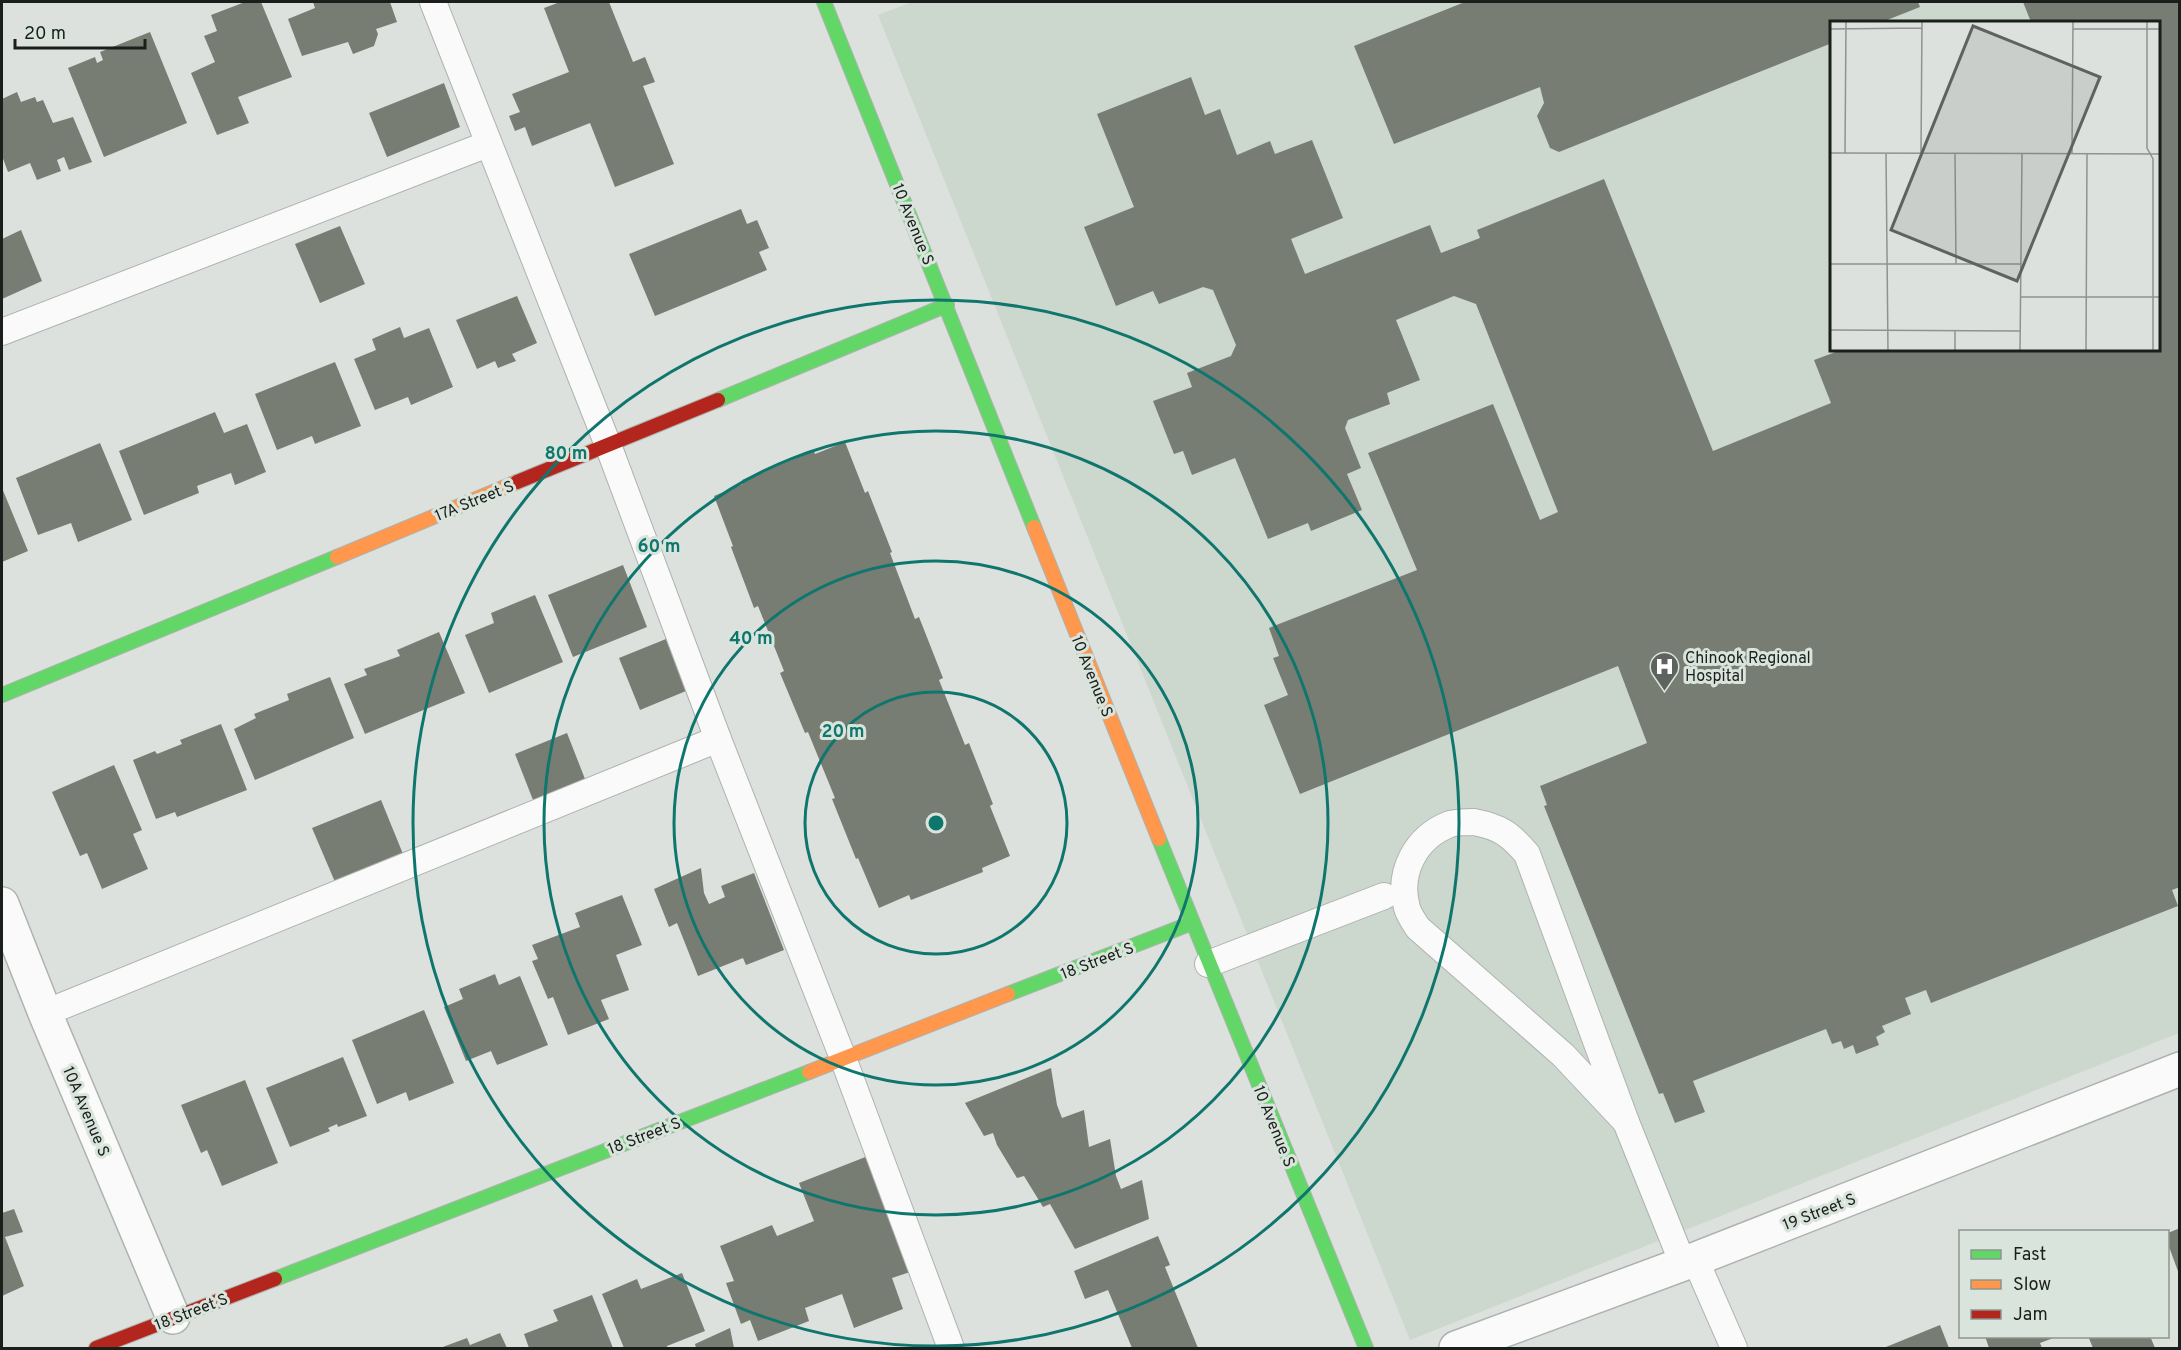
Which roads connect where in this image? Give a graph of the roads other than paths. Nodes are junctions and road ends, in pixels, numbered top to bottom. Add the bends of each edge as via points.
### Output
1 (433, 2) edge
2 (824, 2) edge
3 (488, 144) junction
4 (946, 305) junction
5 (2, 332) edge
6 (608, 445) junction
7 (2, 695) edge
8 (718, 739) junction
9 (1384, 896) dead end
10 (2, 904) edge
11 (1191, 923) junction
12 (1208, 964) junction
13 (45, 1012) junction
14 (843, 1058) junction
15 (2180, 1069) edge
16 (1626, 1122) junction
17 (1689, 1262) junction
18 (173, 1317) junction
19 (96, 1348) edge
20 (949, 1348) edge
21 (1365, 1348) edge
22 (1456, 1348) edge
23 (1734, 1348) edge

1 - 3 lane
2 - 4 street, 10 Avenue S
3 - 5 lane
3 - 6 lane
4 - 6 street, 17A Street S
4 - 11 street, 10 Avenue S
6 - 7 street, 17A Street S
6 - 8 lane
8 - 13 lane
8 - 14 lane
9 - 12 lane
10 - 13 street, 10A Avenue S
11 - 12 street, 10 Avenue S
11 - 14 street, 18 Street S
12 - 21 street, 10 Avenue S
13 - 18 street, 10A Avenue S
14 - 18 street, 18 Street S
14 - 20 lane
15 - 17 street, 19 Street S
16 - 16 lane via 1527,854 1495,826 1474,822 1452,824 1432,832 1417,847 1407,867 1407,909 1418,928 1563,1055
16 - 17 lane
17 - 22 street, 19 Street S
17 - 23 lane
18 - 19 street, 18 Street S

